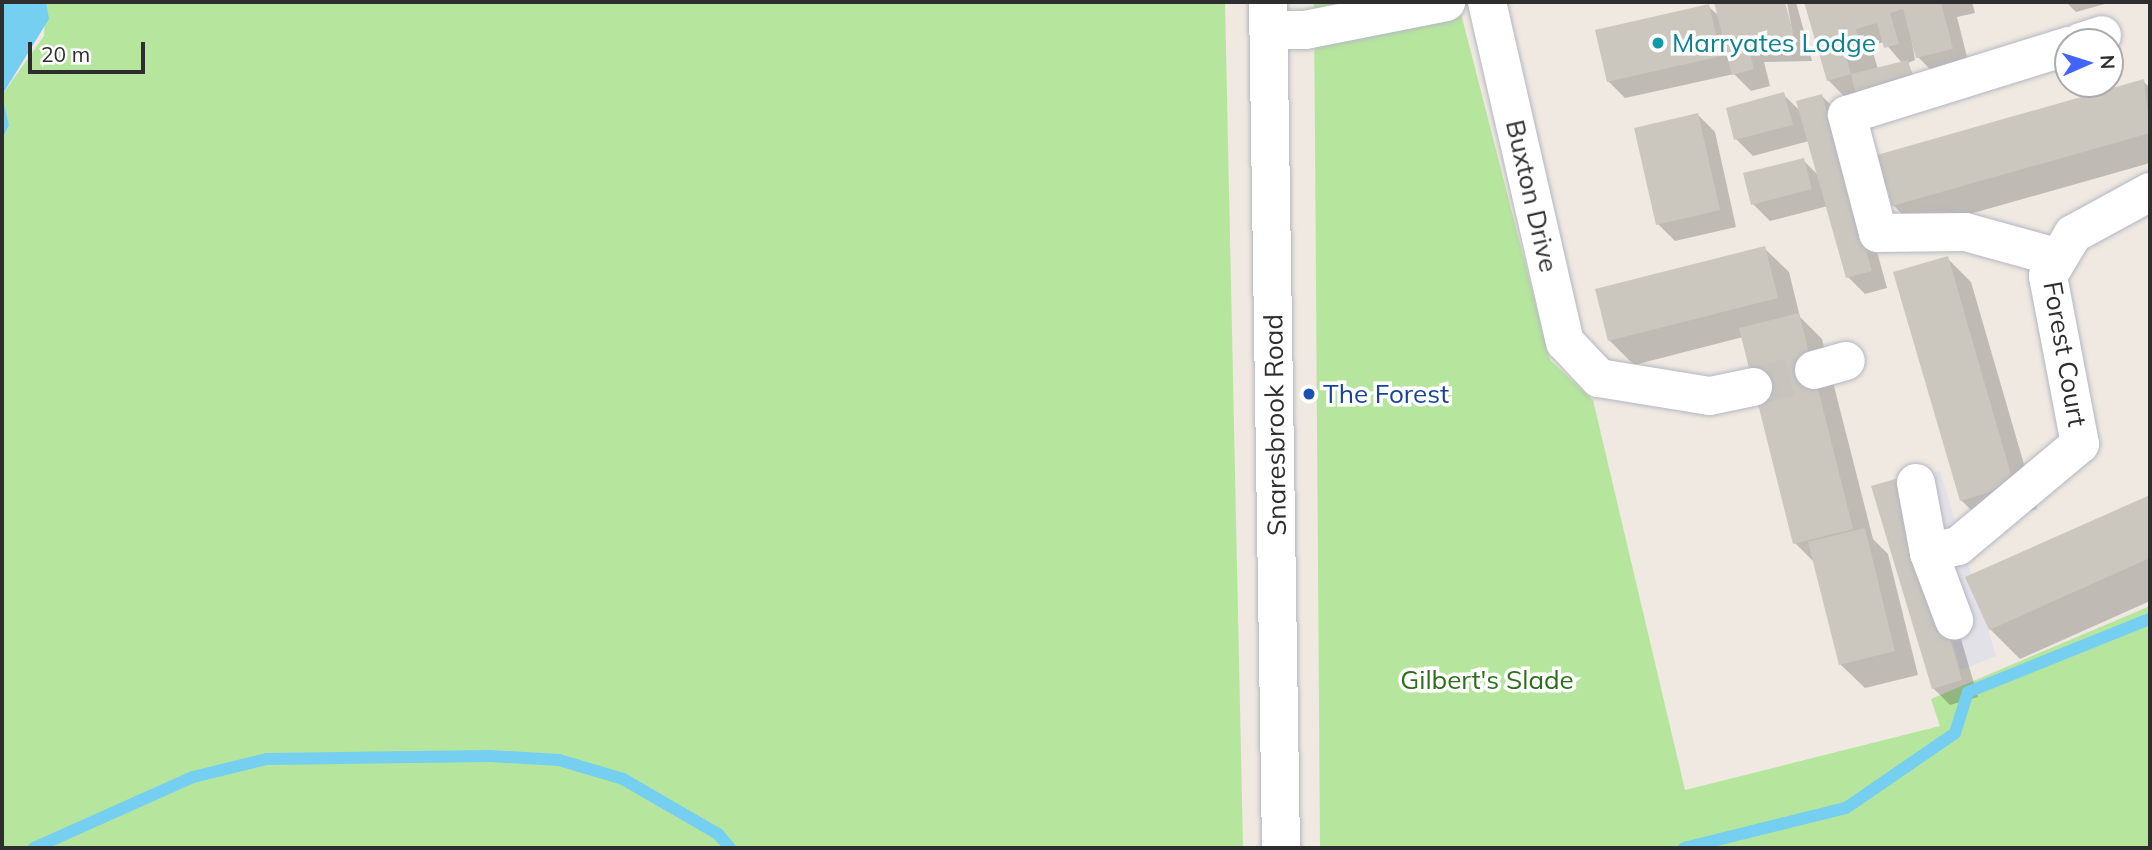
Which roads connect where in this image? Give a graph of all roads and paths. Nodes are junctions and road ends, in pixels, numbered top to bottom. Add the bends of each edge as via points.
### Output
1 (1446, 2) edge
2 (1487, 2) edge
3 (1268, 16) edge
4 (2054, 50) edge
5 (2150, 192) edge
6 (2056, 257) junction
7 (1753, 387) tunnel mouth
8 (1916, 483) dead end
9 (1929, 553) junction
10 (1954, 620) dead end
11 (1281, 848) edge

1 - 3 street via 1305,30
2 - 7 street, Buxton Drive via 1565,342 1599,378 1710,396
3 - 11 street, Snaresbrook Road
4 - 6 street via 1847,115 1878,233 1965,232
5 - 6 street, Forest Court via 2073,234
6 - 9 street, Forest Court via 2048,276 2080,444 1958,546
8 - 9 street
9 - 10 street

